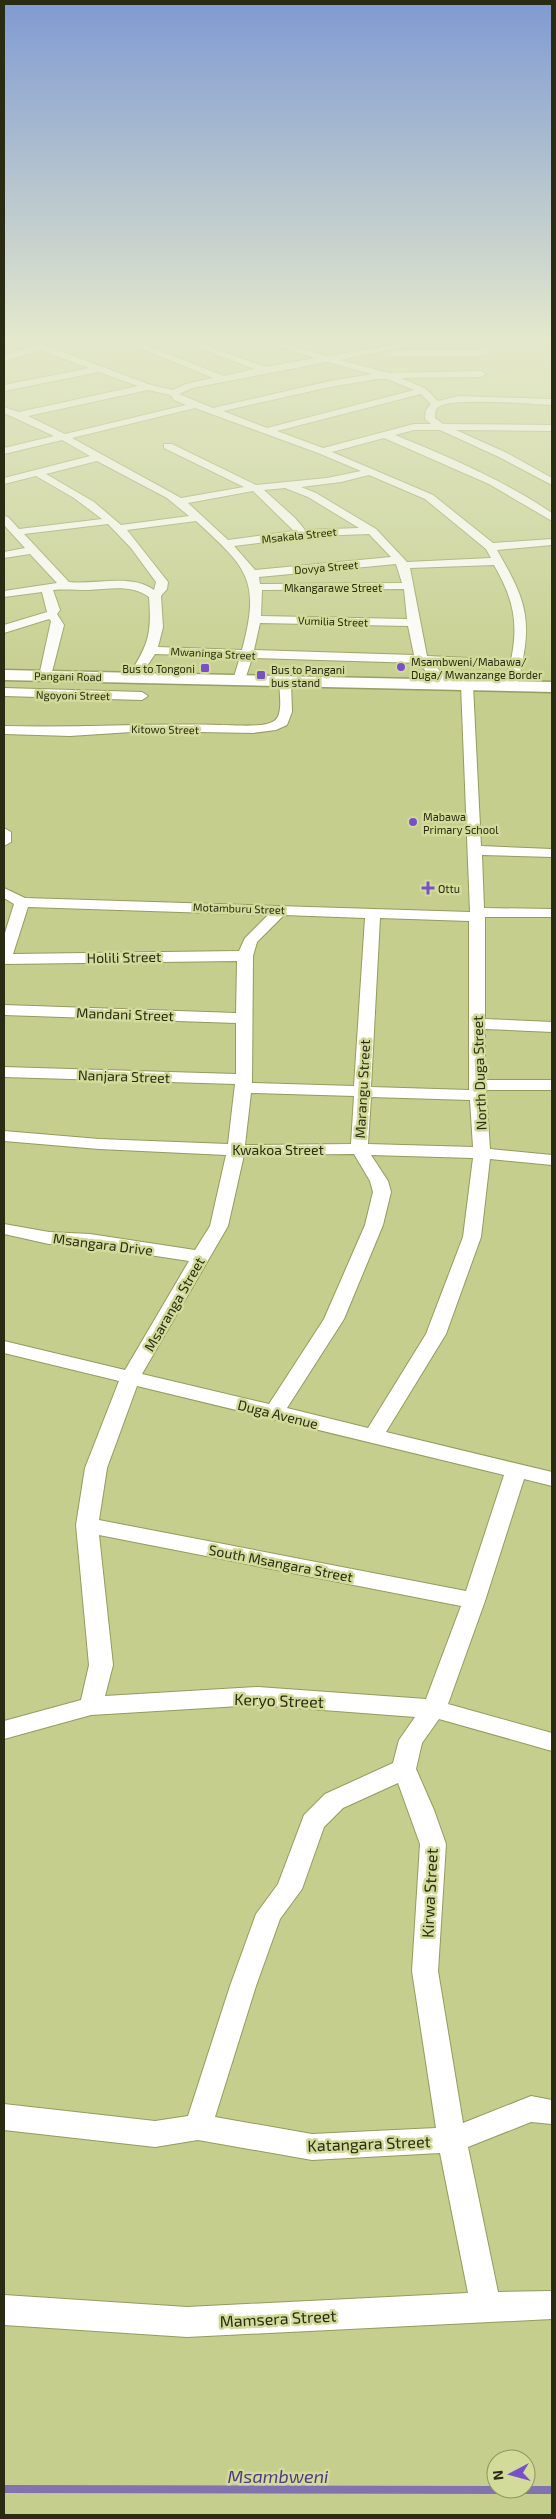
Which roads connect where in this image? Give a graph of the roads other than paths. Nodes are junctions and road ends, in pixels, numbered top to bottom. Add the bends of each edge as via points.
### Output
1 (78, 463) edge
2 (109, 463) edge
3 (202, 463) edge
4 (348, 463) edge
5 (454, 463) edge
6 (517, 463) edge
7 (369, 472) junction
8 (38, 473) junction
9 (4, 481) edge
10 (552, 482) edge
11 (286, 485) junction
12 (255, 488) junction
13 (179, 502) junction
14 (196, 518) junction
15 (552, 518) edge
16 (110, 520) junction
17 (9, 525) edge
18 (120, 528) junction
19 (372, 531) junction
20 (301, 533) junction
21 (552, 542) edge
22 (226, 544) junction
23 (490, 547) junction
24 (35, 550) junction
25 (4, 554) edge
26 (402, 562) junction
27 (498, 562) junction
28 (252, 574) junction
29 (65, 585) junction
30 (409, 586) junction
31 (256, 587) junction
32 (46, 588) junction
33 (4, 594) edge
34 (155, 596) junction
35 (52, 614) junction
36 (254, 619) junction
37 (413, 623) junction
38 (4, 629) edge
39 (151, 650) junction
40 (247, 655) junction
41 (421, 658) junction
42 (515, 664) junction
43 (4, 675) edge
44 (45, 676) junction
45 (133, 678) junction
46 (151, 678) junction
47 (239, 680) junction
48 (285, 681) junction
49 (449, 685) junction
50 (467, 685) junction
51 (511, 686) junction
52 (552, 687) edge
53 (4, 692) edge
54 (142, 696) junction
55 (144, 718) junction
56 (4, 730) edge
57 (4, 832) edge
58 (4, 842) edge
59 (474, 850) junction
60 (552, 853) edge
61 (4, 892) edge
62 (22, 902) junction
63 (280, 910) junction
64 (373, 913) junction
65 (552, 913) edge
66 (477, 915) junction
67 (245, 956) junction
68 (4, 959) edge
69 (4, 1010) edge
70 (246, 1018) junction
71 (476, 1024) junction
72 (552, 1028) edge
73 (4, 1072) edge
74 (243, 1084) junction
75 (552, 1085) edge
76 (477, 1090) junction
77 (362, 1091) junction
78 (4, 1136) edge
79 (359, 1149) junction
80 (236, 1150) junction
81 (482, 1153) junction
82 (552, 1160) edge
83 (4, 1229) edge
84 (202, 1257) junction
85 (4, 1348) edge
86 (130, 1378) junction
87 (274, 1413) junction
88 (373, 1436) junction
89 (516, 1471) junction
90 (552, 1479) edge
91 (87, 1525) junction
92 (474, 1601) junction
93 (91, 1706) junction
94 (434, 1709) junction
95 (4, 1730) edge
96 (552, 1742) edge
97 (404, 1769) junction
98 (552, 2112) edge
99 (4, 2117) edge
100 (198, 2127) junction
101 (452, 2140) junction
102 (552, 2305) edge
103 (486, 2308) junction
104 (4, 2310) edge

1 - 8 street
2 - 13 street
3 - 12 street
4 - 7 street
5 - 15 street via 510,490
6 - 10 street
7 - 11 street via 329,481
7 - 23 street via 429,497
8 - 9 street
8 - 16 street via 78,496
11 - 12 street
11 - 19 street via 312,495
12 - 13 street
12 - 20 street
13 - 14 street
14 - 18 street
14 - 22 street
16 - 17 street
16 - 18 street
17 - 24 street
18 - 34 street via 162,582
19 - 20 street, Msakala Street
19 - 26 street
20 - 22 street, Msakala Street
21 - 23 street
22 - 28 street
23 - 27 street
24 - 25 street
24 - 29 street
26 - 27 street, Dovya Street
26 - 28 street, Dovya Street
26 - 30 street
27 - 42 street via 514,590 521,622 522,641
28 - 31 street
29 - 32 street
29 - 34 street via 133,586 146,588
30 - 31 street, Mkangarawe Street
30 - 37 street
31 - 36 street
32 - 33 street
32 - 35 street via 54,610
34 - 39 street via 157,627
35 - 38 street
35 - 44 street via 58,625
36 - 37 street, Vumilia Street
36 - 40 street
37 - 41 street
39 - 40 street, Mwaninga Street
39 - 45 street
40 - 41 street, Mwaninga Street
40 - 47 street
41 - 42 street, Mwaninga Street
41 - 49 street
42 - 51 street
43 - 44 main road, Pangani Road
44 - 45 main road, Pangani Road
45 - 46 main road, Pangani Road
46 - 47 main road, Pangani Road
46 - 54 street
47 - 48 main road, Pangani Road
48 - 49 main road, Pangani Road
48 - 55 street, Kitowo Street via 286,712 282,722 276,726 195,730
49 - 50 main road, Pangani Road
50 - 51 main road, Pangani Road
50 - 59 street, North Duga Street
51 - 52 main road, Pangani Road
53 - 54 street, Ngoyoni Street
54 - 55 street
55 - 56 street, Kitowo Street via 70,732
57 - 58 street
59 - 60 street
59 - 66 street, North Duga Street
61 - 62 street, Motamburu Street
62 - 63 street, Motamburu Street
62 - 68 street
63 - 64 street, Motamburu Street
63 - 67 street, Msaranga Street via 250,941
64 - 66 street, Motamburu Street
64 - 77 street, Marangu Street
65 - 66 street, Motamburu Street
66 - 71 street, North Duga Street
67 - 68 street, Holili Street
67 - 70 street, Msaranga Street
69 - 70 street, Mandani Street
70 - 74 street, Msaranga Street
71 - 72 street
71 - 76 street, North Duga Street
73 - 74 street, Nanjara Street
74 - 77 street, Nanjara Street
74 - 80 street, Msaranga Street
75 - 76 street, Nanjara Street
76 - 77 street, Nanjara Street
76 - 81 street, North Duga Street
77 - 79 street, Marangu Street
78 - 80 street, Kwakoa Street
79 - 80 street, Kwakoa Street
79 - 81 street, Kwakoa Street
79 - 87 street, Marangu Street via 379,1181 382,1192 374,1226 334,1319
80 - 84 street, Msaranga Street via 219,1226
81 - 82 street, Kwakoa Street
81 - 88 street, North Duga Street via 472,1237 436,1334
83 - 84 street, Msangara Drive via 49,1238 90,1240
84 - 86 street, Msaranga Street
85 - 86 street, Duga Avenue
86 - 87 street, Duga Avenue
86 - 91 street, Msaranga Street via 96,1468
87 - 88 street, Duga Avenue
88 - 89 street, Duga Avenue
89 - 90 street, Duga Avenue
89 - 92 street
91 - 92 street, South Msangara Street
91 - 93 street, Msaranga Street via 101,1665
92 - 94 street
93 - 94 street, Keryo Street via 258,1696
93 - 95 street, Keryo Street
94 - 96 street, Keryo Street
94 - 97 street via 411,1740
97 - 100 street via 334,1801 313,1822 289,1890 269,1914
97 - 101 street, Kirwa Street via 433,1844 425,1971
98 - 101 street, Katangara Street via 531,2109
99 - 100 street, Katangara Street via 155,2134
100 - 101 street, Katangara Street via 312,2147
101 - 103 street, Kirwa Street
102 - 103 street, Mamsera Street
103 - 104 street, Mamsera Street via 187,2322

